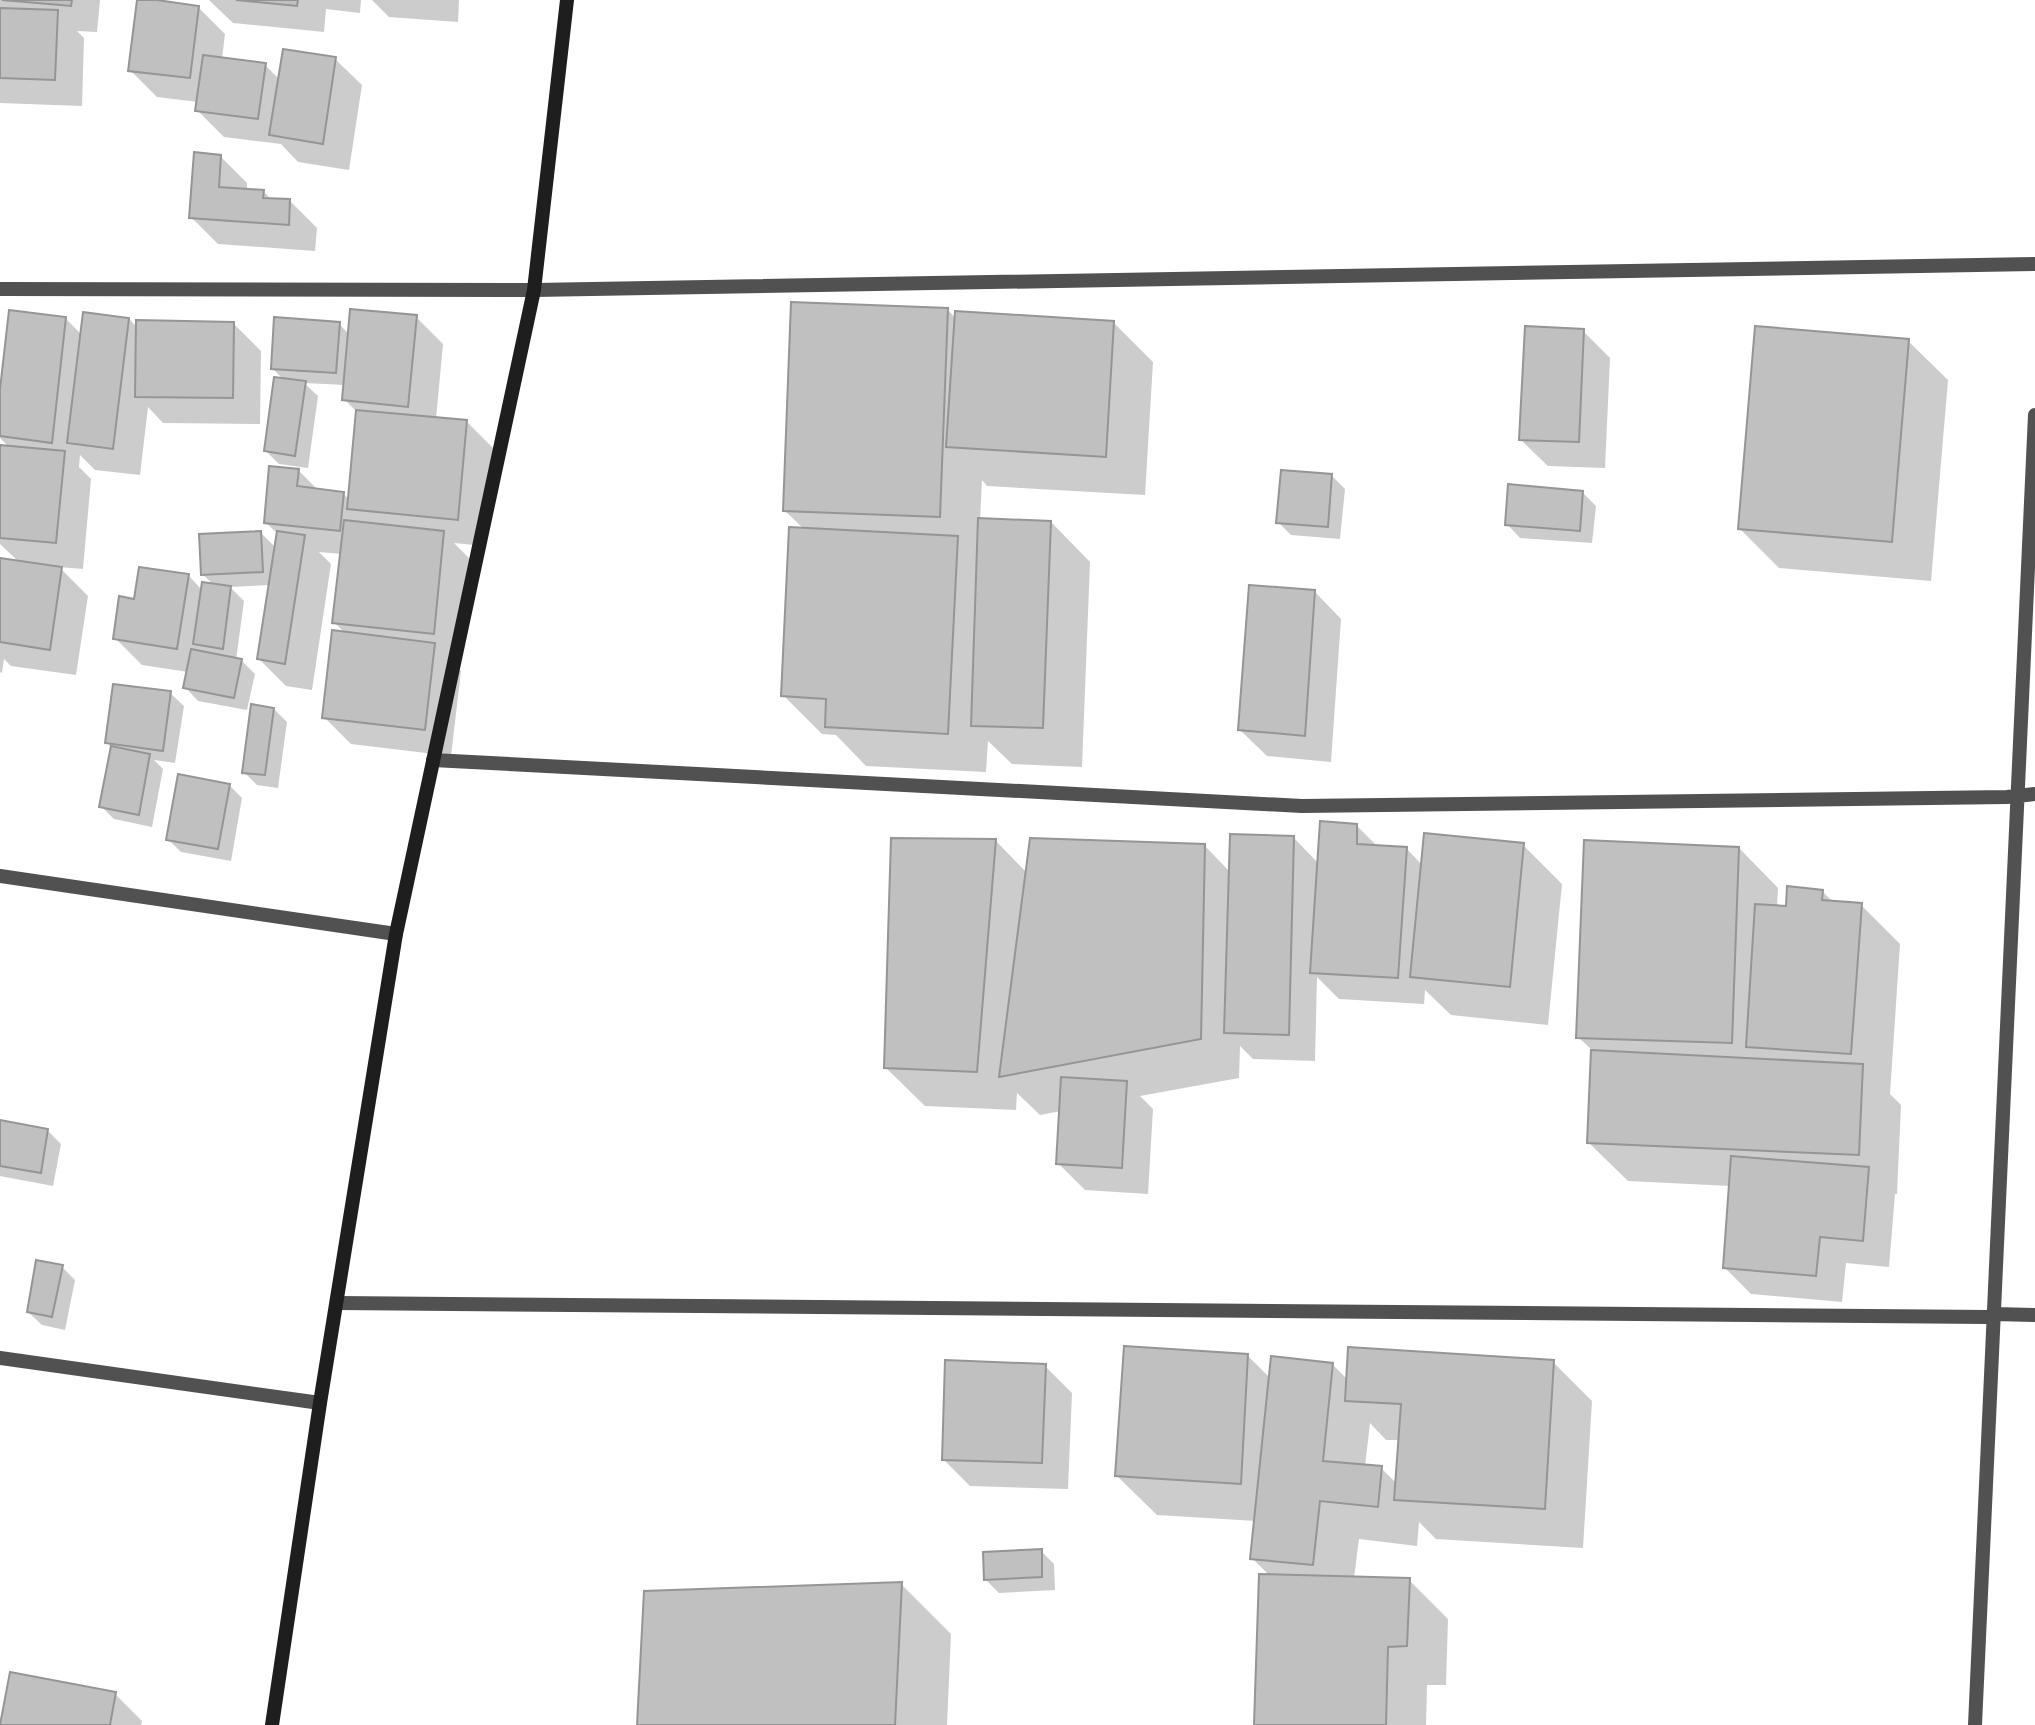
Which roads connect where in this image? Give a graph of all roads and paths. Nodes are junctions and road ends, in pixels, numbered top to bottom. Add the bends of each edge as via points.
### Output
1 (567, 0) edge
2 (2035, 264) edge
3 (0, 289) edge
4 (534, 290) junction
5 (2035, 415) edge
6 (433, 760) junction
7 (2018, 794) junction
8 (2035, 794) edge
9 (0, 876) edge
10 (396, 934) junction
11 (337, 1303) junction
12 (1994, 1314) junction
13 (2035, 1315) edge
14 (0, 1358) edge
15 (320, 1403) junction
16 (272, 1725) edge
17 (1975, 1725) edge

1 - 4 street
2 - 4 street
3 - 4 street
4 - 6 street
5 - 7 street
6 - 7 street via 1302,806
6 - 10 street
7 - 8 street
7 - 12 street
9 - 10 street
10 - 11 street
11 - 12 street
11 - 15 street
12 - 13 street
12 - 17 street
14 - 15 street
15 - 16 street

